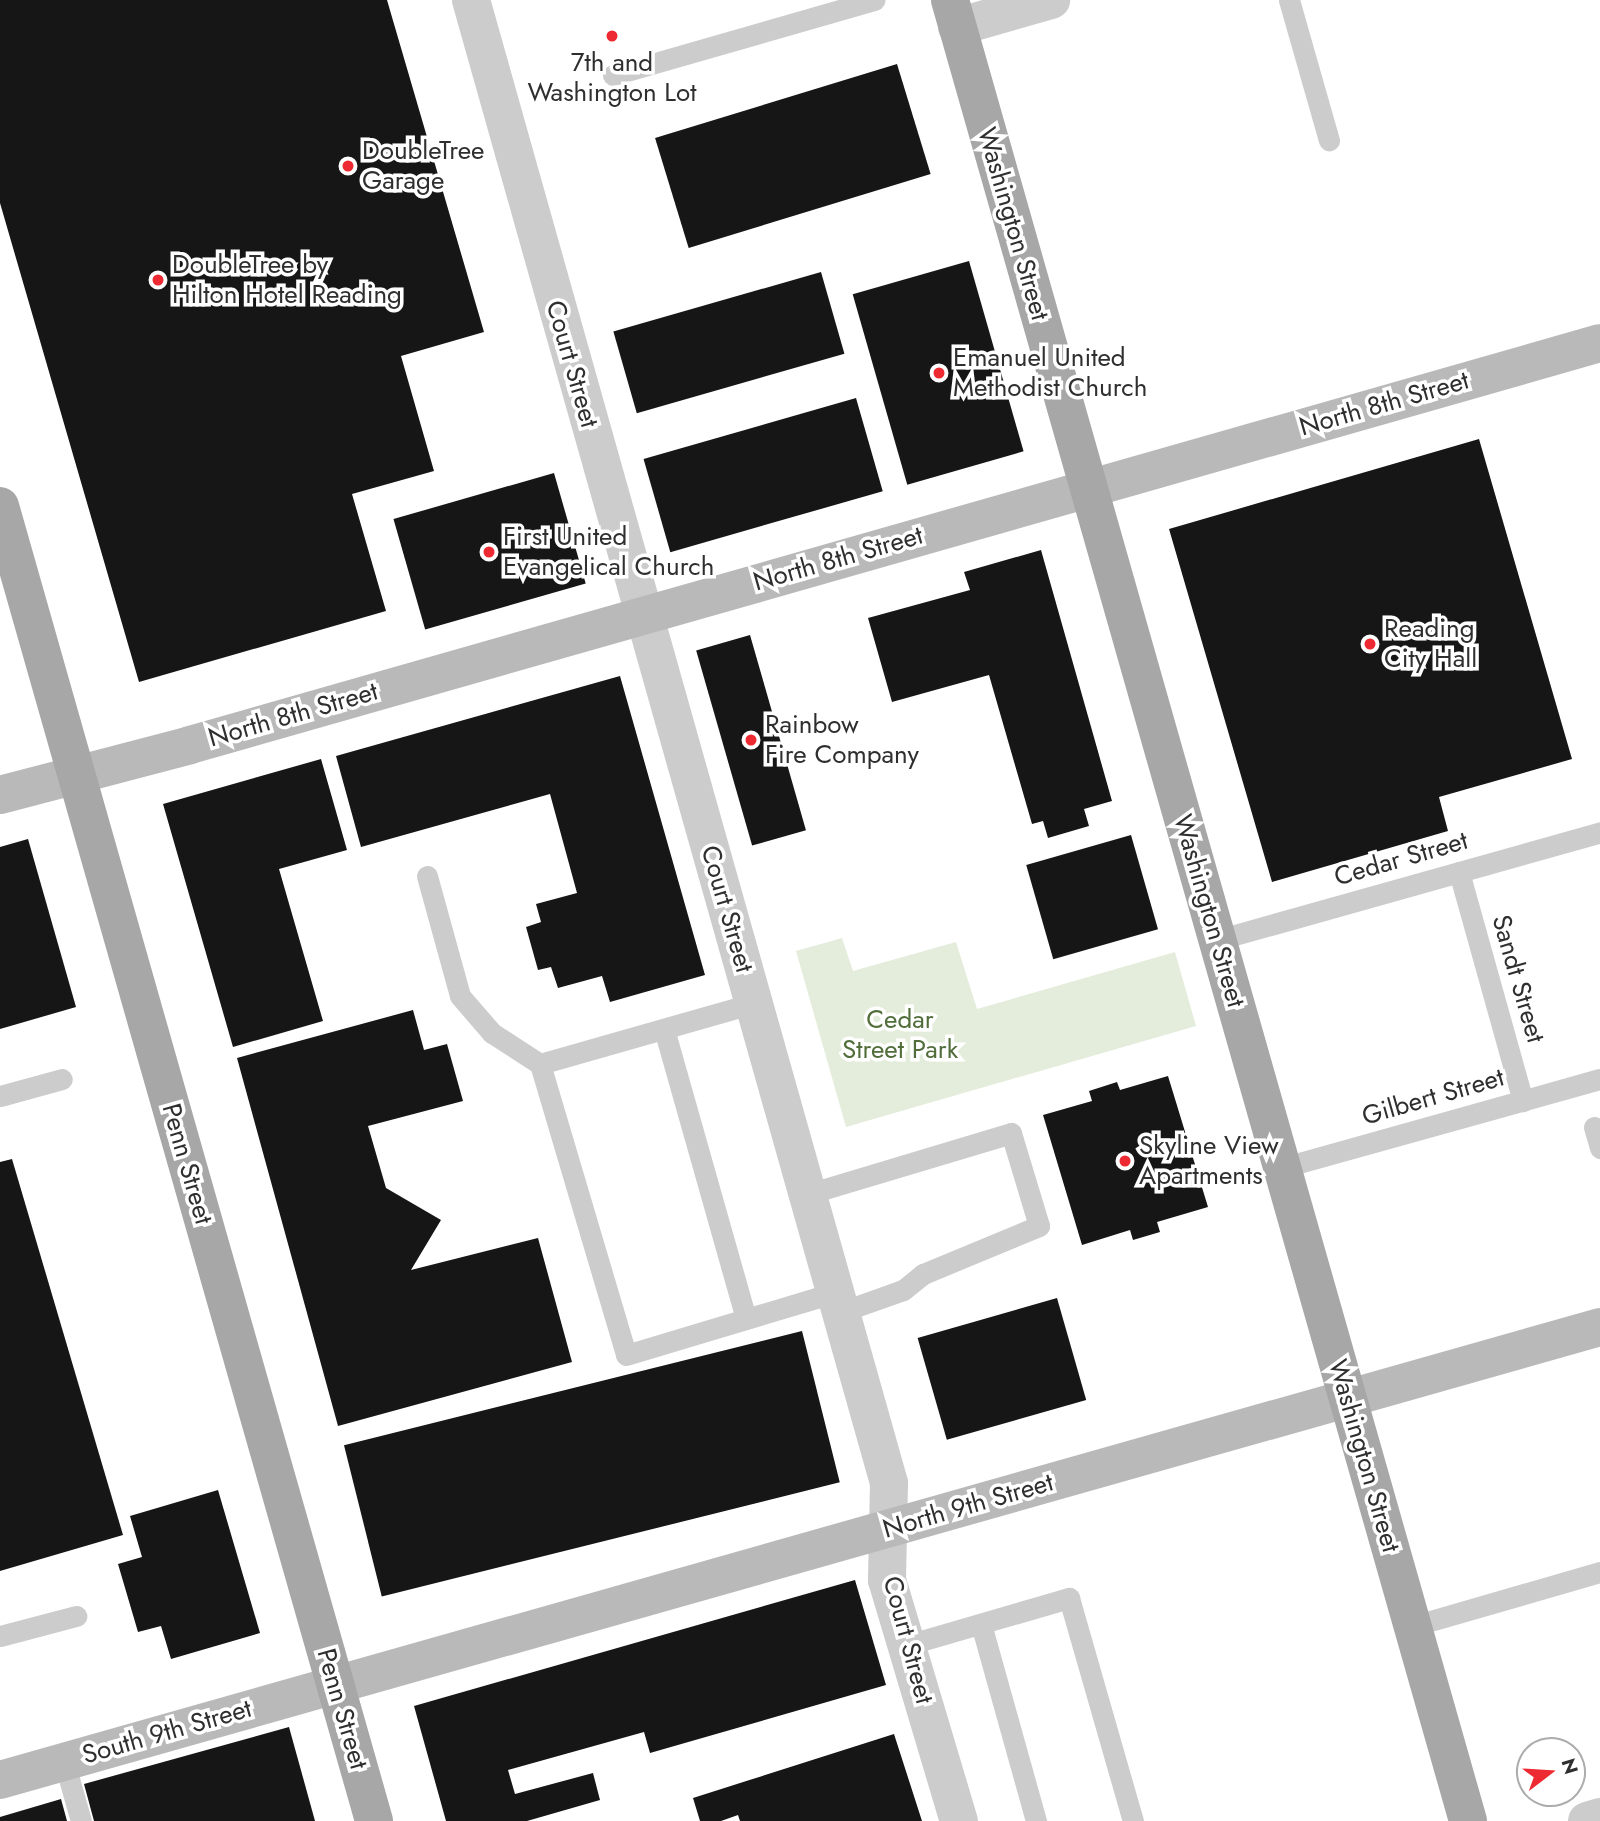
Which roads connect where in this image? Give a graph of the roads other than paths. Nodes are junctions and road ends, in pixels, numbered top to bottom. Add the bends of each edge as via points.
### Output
1 (471, 0) edge
2 (874, 0) edge
3 (1051, 0) edge
4 (1289, 0) edge
5 (953, 13) edge
6 (613, 75) dead end
7 (1329, 140) dead end
8 (1600, 343) edge
9 (1088, 488) junction
10 (0, 506) edge
11 (644, 615) junction
12 (76, 774) junction
13 (0, 795) edge
14 (1600, 832) edge
15 (1459, 872) junction
16 (427, 876) dead end
17 (1217, 940) junction
18 (754, 1003) junction
19 (664, 1029) junction
20 (540, 1064) junction
21 (62, 1079) dead end
22 (1600, 1079) edge
23 (0, 1096) edge
24 (1523, 1101) junction
25 (1281, 1168) junction
26 (807, 1194) junction
27 (839, 1302) junction
28 (746, 1319) junction
29 (1600, 1327) edge
30 (1348, 1398) junction
31 (889, 1529) junction
32 (1600, 1572) edge
33 (76, 1616) dead end
34 (981, 1624) junction
35 (1412, 1626) junction
36 (0, 1636) edge
37 (907, 1645) junction
38 (335, 1684) junction
39 (64, 1761) junction
40 (0, 1780) edge
41 (1600, 1817) edge
42 (81, 1821) edge
43 (374, 1821) edge
44 (959, 1821) edge
45 (1036, 1821) edge
46 (1133, 1821) edge
47 (1468, 1821) edge
48 (1587, 1821) edge

1 - 11 street, Court Street
2 - 6 lane
3 - 5 street
4 - 7 lane
5 - 9 main road, Washington Street
8 - 9 main road, North 8th Street
9 - 11 main road, North 8th Street
9 - 17 main road, Washington Street
10 - 12 main road, Penn Street
11 - 12 main road, North 8th Street
11 - 18 street, Court Street
12 - 13 main road, North 8th Street
12 - 38 main road, Penn Street
14 - 15 lane, Cedar Street
15 - 17 lane, Cedar Street
15 - 24 lane, Sandt Street
16 - 20 lane via 460,996 492,1033
17 - 25 main road, Washington Street
18 - 19 lane
18 - 26 street, Court Street
19 - 20 lane
19 - 28 lane
20 - 28 lane via 626,1355
21 - 23 lane
22 - 24 lane, Gilbert Street
24 - 25 lane, Gilbert Street
25 - 30 main road, Washington Street
26 - 27 street, Court Street
26 - 27 lane via 1011,1133 1039,1226 923,1275 903,1290
27 - 28 lane
27 - 31 street, Court Street via 889,1483
29 - 30 main road, North 9th Street
30 - 31 main road, North 9th Street
30 - 35 main road, Washington Street
31 - 37 street, Court Street via 887,1580
31 - 38 main road, North 9th Street
32 - 35 lane
33 - 36 lane
34 - 37 lane
34 - 45 lane
34 - 46 lane via 1069,1598
35 - 47 main road, Washington Street
37 - 44 street, Court Street
38 - 39 main road, South 9th Street
38 - 43 main road, Penn Street
39 - 40 main road, South 9th Street
39 - 42 lane
41 - 48 street

